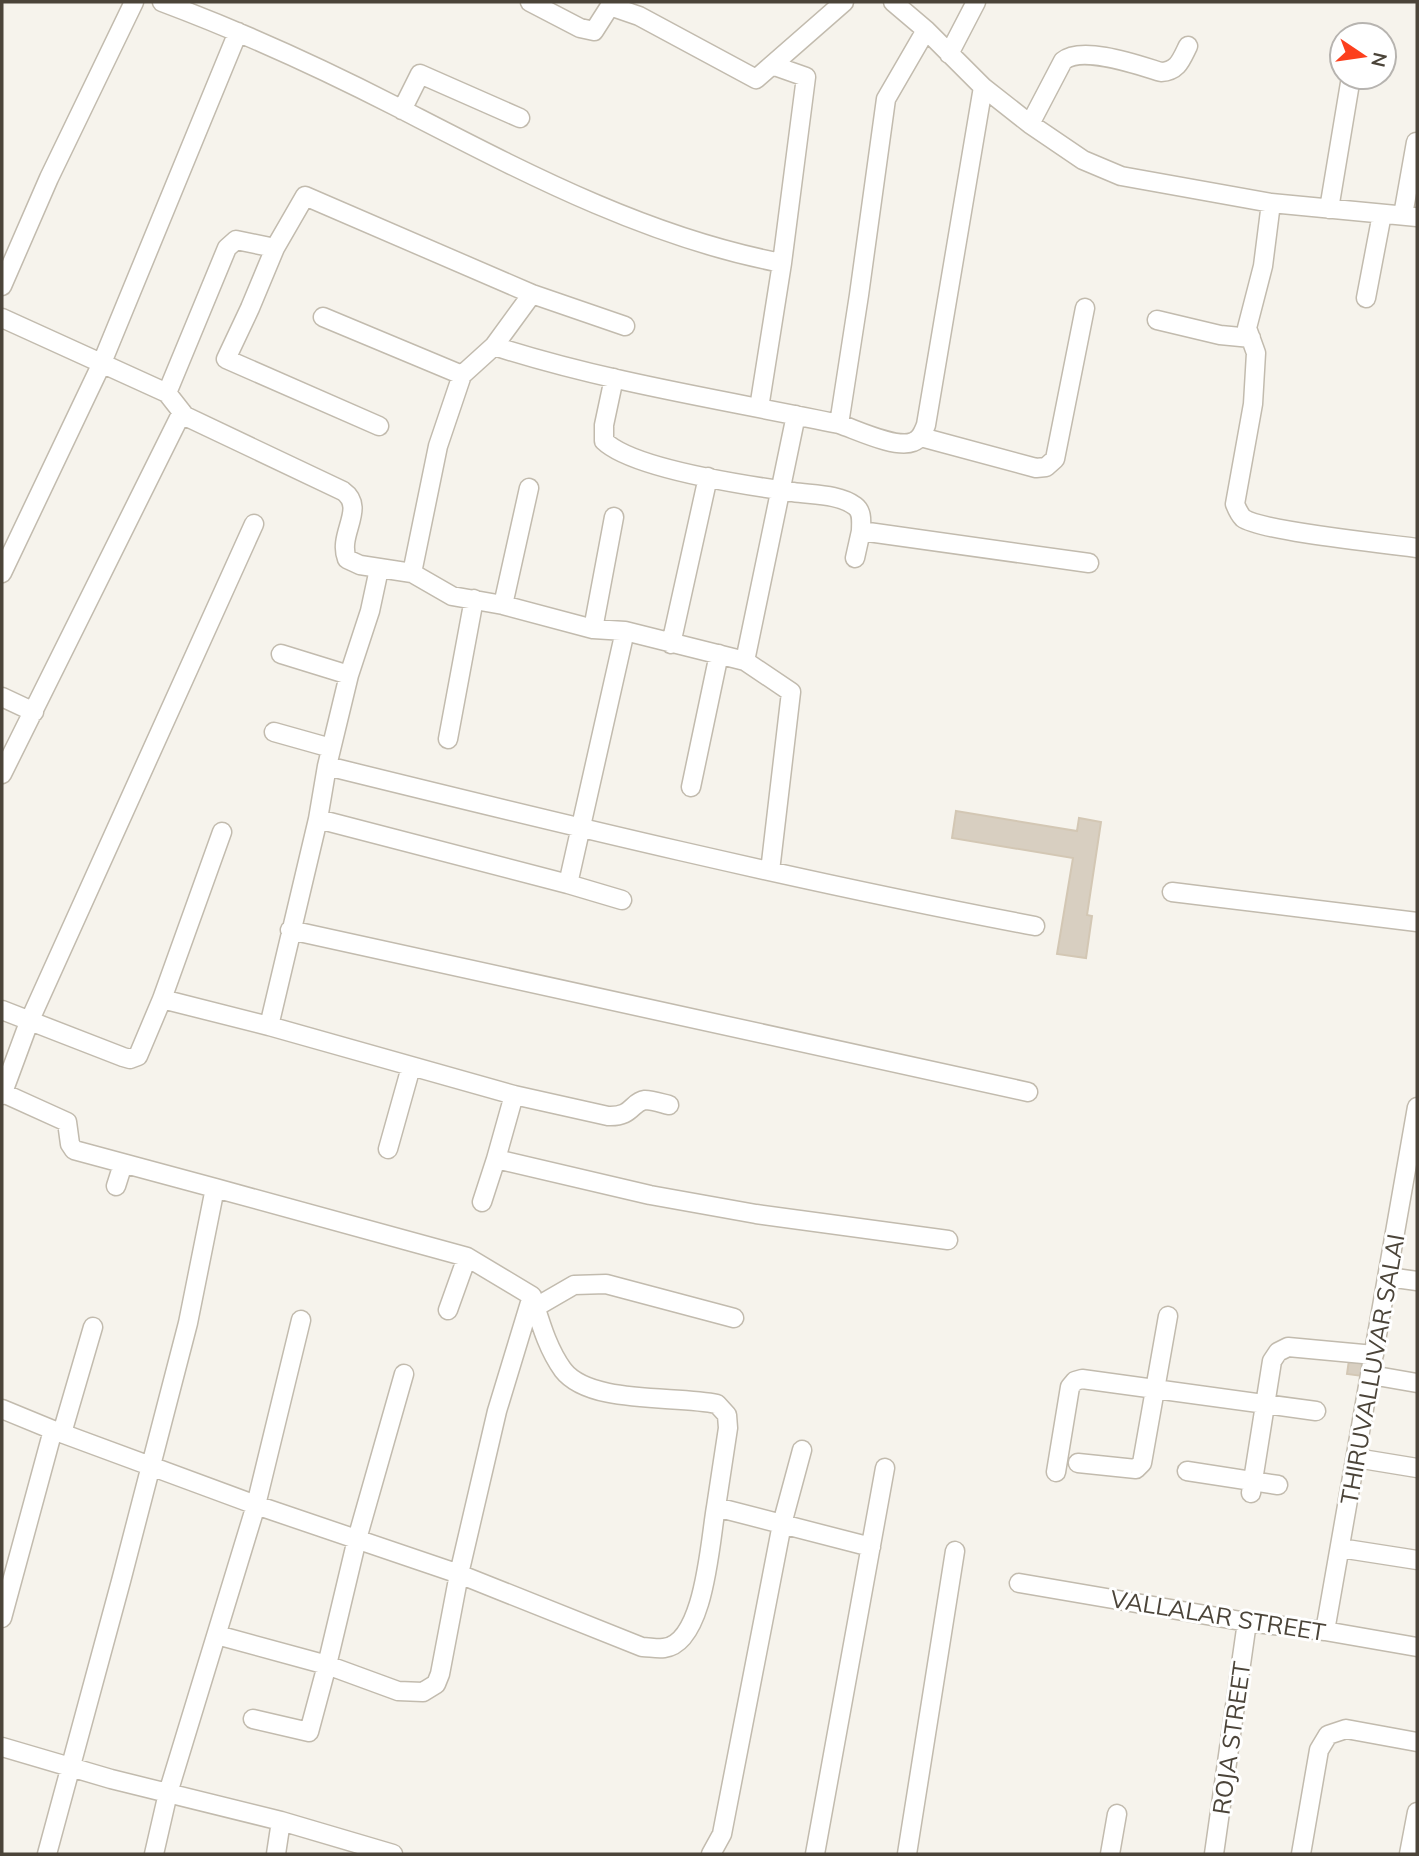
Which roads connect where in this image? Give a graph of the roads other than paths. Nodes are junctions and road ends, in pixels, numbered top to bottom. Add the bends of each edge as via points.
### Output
1 (134, 2) edge
2 (162, 2) edge
3 (530, 2) edge
4 (844, 2) edge
5 (893, 2) edge
6 (975, 2) edge
7 (926, 30) junction
8 (238, 32) junction
9 (1188, 46) dead end
10 (949, 54) junction
11 (772, 65) junction
12 (983, 88) junction
13 (1349, 91) edge
14 (402, 110) junction
15 (520, 118) dead end
16 (1030, 124) junction
17 (1416, 142) edge
18 (1271, 203) junction
19 (1329, 209) junction
20 (1382, 214) junction
21 (1410, 216) edge
22 (275, 248) junction
23 (782, 263) junction
24 (2, 286) edge
25 (532, 294) junction
26 (1366, 298) dead end
27 (1085, 308) dead end
28 (323, 317) dead end
29 (2, 318) edge
30 (1157, 320) dead end
31 (625, 326) dead end
32 (1251, 338) junction
33 (494, 346) junction
34 (101, 365) junction
35 (462, 375) junction
36 (614, 378) junction
37 (167, 393) junction
38 (759, 408) junction
39 (182, 412) junction
40 (796, 415) junction
41 (839, 424) junction
42 (379, 426) dead end
43 (921, 437) junction
44 (708, 477) junction
45 (529, 488) dead end
46 (780, 490) junction
47 (614, 517) dead end
48 (254, 524) dead end
49 (861, 531) junction
50 (1417, 548) edge
51 (855, 558) dead end
52 (1089, 563) dead end
53 (379, 569) junction
54 (2, 573) edge
55 (412, 573) junction
56 (474, 599) junction
57 (503, 605) junction
58 (593, 629) junction
59 (625, 631) junction
60 (671, 643) junction
61 (281, 654) dead end
62 (719, 654) junction
63 (745, 661) junction
64 (349, 675) junction
65 (2, 697) edge
66 (34, 712) junction
67 (274, 732) dead end
68 (448, 739) dead end
69 (7, 747) edge
70 (329, 757) junction
71 (2, 774) edge
72 (691, 788) dead end
73 (317, 819) junction
74 (580, 828) junction
75 (222, 832) dead end
76 (770, 871) junction
77 (568, 884) junction
78 (1172, 892) dead end
79 (622, 900) dead end
80 (1417, 922) edge
81 (1035, 926) dead end
82 (290, 930) junction
83 (162, 999) junction
84 (2, 1010) edge
85 (29, 1021) junction
86 (269, 1026) junction
87 (411, 1067) junction
88 (1028, 1092) dead end
89 (2, 1094) edge
90 (514, 1095) junction
91 (668, 1105) dead end
92 (1417, 1112) edge
93 (388, 1149) dead end
94 (496, 1158) junction
95 (124, 1164) junction
96 (116, 1186) dead end
97 (215, 1188) junction
98 (482, 1202) dead end
99 (1409, 1202) edge
100 (948, 1240) dead end
101 (467, 1257) junction
102 (1388, 1277) junction
103 (1417, 1281) edge
104 (534, 1301) junction
105 (449, 1310) dead end
106 (1168, 1316) dead end
107 (734, 1318) dead end
108 (301, 1320) dead end
109 (93, 1327) dead end
110 (1374, 1355) junction
111 (404, 1374) dead end
112 (1371, 1375) junction
113 (1417, 1382) edge
114 (1155, 1389) junction
115 (1265, 1404) junction
116 (2, 1409) edge
117 (1316, 1411) dead end
118 (58, 1432) junction
119 (802, 1450) dead end
120 (1356, 1458) junction
121 (1078, 1463) dead end
122 (151, 1466) junction
123 (885, 1468) dead end
124 (1417, 1468) edge
125 (1187, 1471) dead end
126 (1056, 1472) dead end
127 (1278, 1485) dead end
128 (1252, 1487) junction
129 (256, 1505) junction
130 (716, 1507) junction
131 (782, 1524) junction
132 (357, 1539) junction
133 (871, 1546) junction
134 (1340, 1548) junction
135 (956, 1551) dead end
136 (1417, 1560) edge
137 (459, 1574) junction
138 (1019, 1583) dead end
139 (2, 1618) edge
140 (1247, 1622) junction
141 (1325, 1631) junction
142 (217, 1635) junction
143 (1417, 1647) edge
144 (327, 1665) junction
145 (253, 1719) dead end
146 (1417, 1742) edge
147 (2, 1747) edge
148 (71, 1768) junction
149 (169, 1793) junction
150 (1417, 1812) edge
151 (1117, 1814) dead end
152 (281, 1821) junction
153 (47, 1854) edge
154 (154, 1854) edge
155 (276, 1854) edge
156 (393, 1854) edge
157 (711, 1854) edge
158 (815, 1854) edge
159 (907, 1854) edge
160 (1110, 1854) edge
161 (1214, 1854) edge
162 (1301, 1854) edge
163 (1409, 1854) edge

1 - 24 street
2 - 8 street
3 - 11 street via 594,31 610,6 639,16 756,79
4 - 11 street
5 - 7 street
6 - 10 street
7 - 10 street
7 - 41 street via 886,99
8 - 14 street
8 - 34 street
9 - 16 street via 1176,67 1161,72 1093,55 1069,56
10 - 12 street
11 - 23 street via 806,77
12 - 16 street
12 - 43 street
13 - 19 street
14 - 15 street via 420,75
14 - 23 street via 594,204 741,255
16 - 18 street via 1083,160 1121,176
17 - 21 street
18 - 19 street
18 - 32 street via 1263,266 1247,328
19 - 20 street
20 - 21 street
20 - 26 street
22 - 25 street via 305,197
22 - 37 street via 236,240 227,248
22 - 42 street via 226,359
23 - 38 street
25 - 31 street
25 - 33 street
27 - 43 street via 1055,459 1046,467
28 - 35 street
29 - 34 street
30 - 32 street
32 - 50 street via 1255,354 1253,404 1235,504 1240,516 1279,528
33 - 35 street
33 - 36 street
34 - 37 street
34 - 54 street
35 - 55 street via 438,446
36 - 38 street
36 - 44 street via 604,441 613,450 661,467
37 - 39 street
38 - 40 street
39 - 53 street via 352,497 344,553 352,563
39 - 66 street
40 - 41 street
40 - 46 street
41 - 43 street via 898,444
44 - 46 street
44 - 60 street
45 - 57 street
46 - 49 street via 843,499 858,508
46 - 63 street
47 - 58 street
48 - 85 street
49 - 51 street
49 - 52 street
53 - 55 street
53 - 64 street
55 - 56 street via 452,596
56 - 57 street
56 - 68 street
57 - 58 street
58 - 59 street
59 - 60 street
59 - 74 street
60 - 62 street
61 - 64 street
62 - 63 street
62 - 72 street
63 - 76 street via 791,692
64 - 70 street
65 - 66 street
66 - 69 street
67 - 70 street
69 - 71 street
70 - 73 street
70 - 74 street
73 - 77 street
73 - 82 street
74 - 76 street
74 - 77 street
75 - 83 street
76 - 81 street
77 - 79 street
78 - 80 street
82 - 86 street
82 - 88 street
83 - 85 street via 138,1056 130,1059
83 - 86 street
84 - 85 street
85 - 89 street
86 - 87 street
87 - 90 street
87 - 93 street
89 - 95 street via 67,1122 74,1150
90 - 91 street via 608,1116 621,1116 647,1100
90 - 94 street
92 - 99 street, THIRUVALLUVAR SALAI
94 - 98 street
94 - 100 street via 650,1195
95 - 96 street
95 - 97 street
97 - 101 street
97 - 122 street via 188,1323
99 - 102 street, THIRUVALLUVAR SALAI
101 - 104 street
101 - 105 street
102 - 103 street
102 - 110 street, THIRUVALLUVAR SALAI
104 - 107 street via 574,1285 606,1284
104 - 130 street via 544,1334 564,1371 588,1388 705,1401 717,1404 727,1415
104 - 137 street via 497,1411
106 - 114 street
108 - 129 street
109 - 118 street
110 - 112 street, THIRUVALLUVAR SALAI
110 - 115 street via 1288,1347 1272,1361
111 - 132 street
112 - 113 street
112 - 120 street, THIRUVALLUVAR SALAI
114 - 115 street
114 - 121 street via 1142,1463 1136,1469
114 - 126 street via 1074,1381
115 - 117 street
115 - 128 street
116 - 118 street
118 - 122 street
118 - 139 street
119 - 131 street
120 - 124 street
120 - 134 street, THIRUVALLUVAR SALAI
122 - 129 street
122 - 148 street
123 - 133 street
125 - 128 street
127 - 128 street
129 - 132 street
129 - 142 street
130 - 131 street
130 - 137 street via 698,1612 682,1639 665,1648 642,1647
131 - 133 street
131 - 157 street via 722,1834
132 - 137 street
132 - 144 street
133 - 158 street
134 - 136 street
134 - 141 street, THIRUVALLUVAR SALAI
135 - 159 street
137 - 144 street via 436,1684 423,1692 398,1691
138 - 140 street, VALLALAR STREET
140 - 141 street, VALLALAR STREET
140 - 161 street, ROJA STREET
141 - 143 street, VALLALAR STREET
142 - 144 street
142 - 149 street
144 - 145 street via 309,1732
146 - 162 street via 1346,1729 1328,1735 1319,1750
147 - 148 street
148 - 149 street
148 - 153 street
149 - 152 street
149 - 154 street
150 - 163 street
151 - 160 street
152 - 155 street
152 - 156 street

